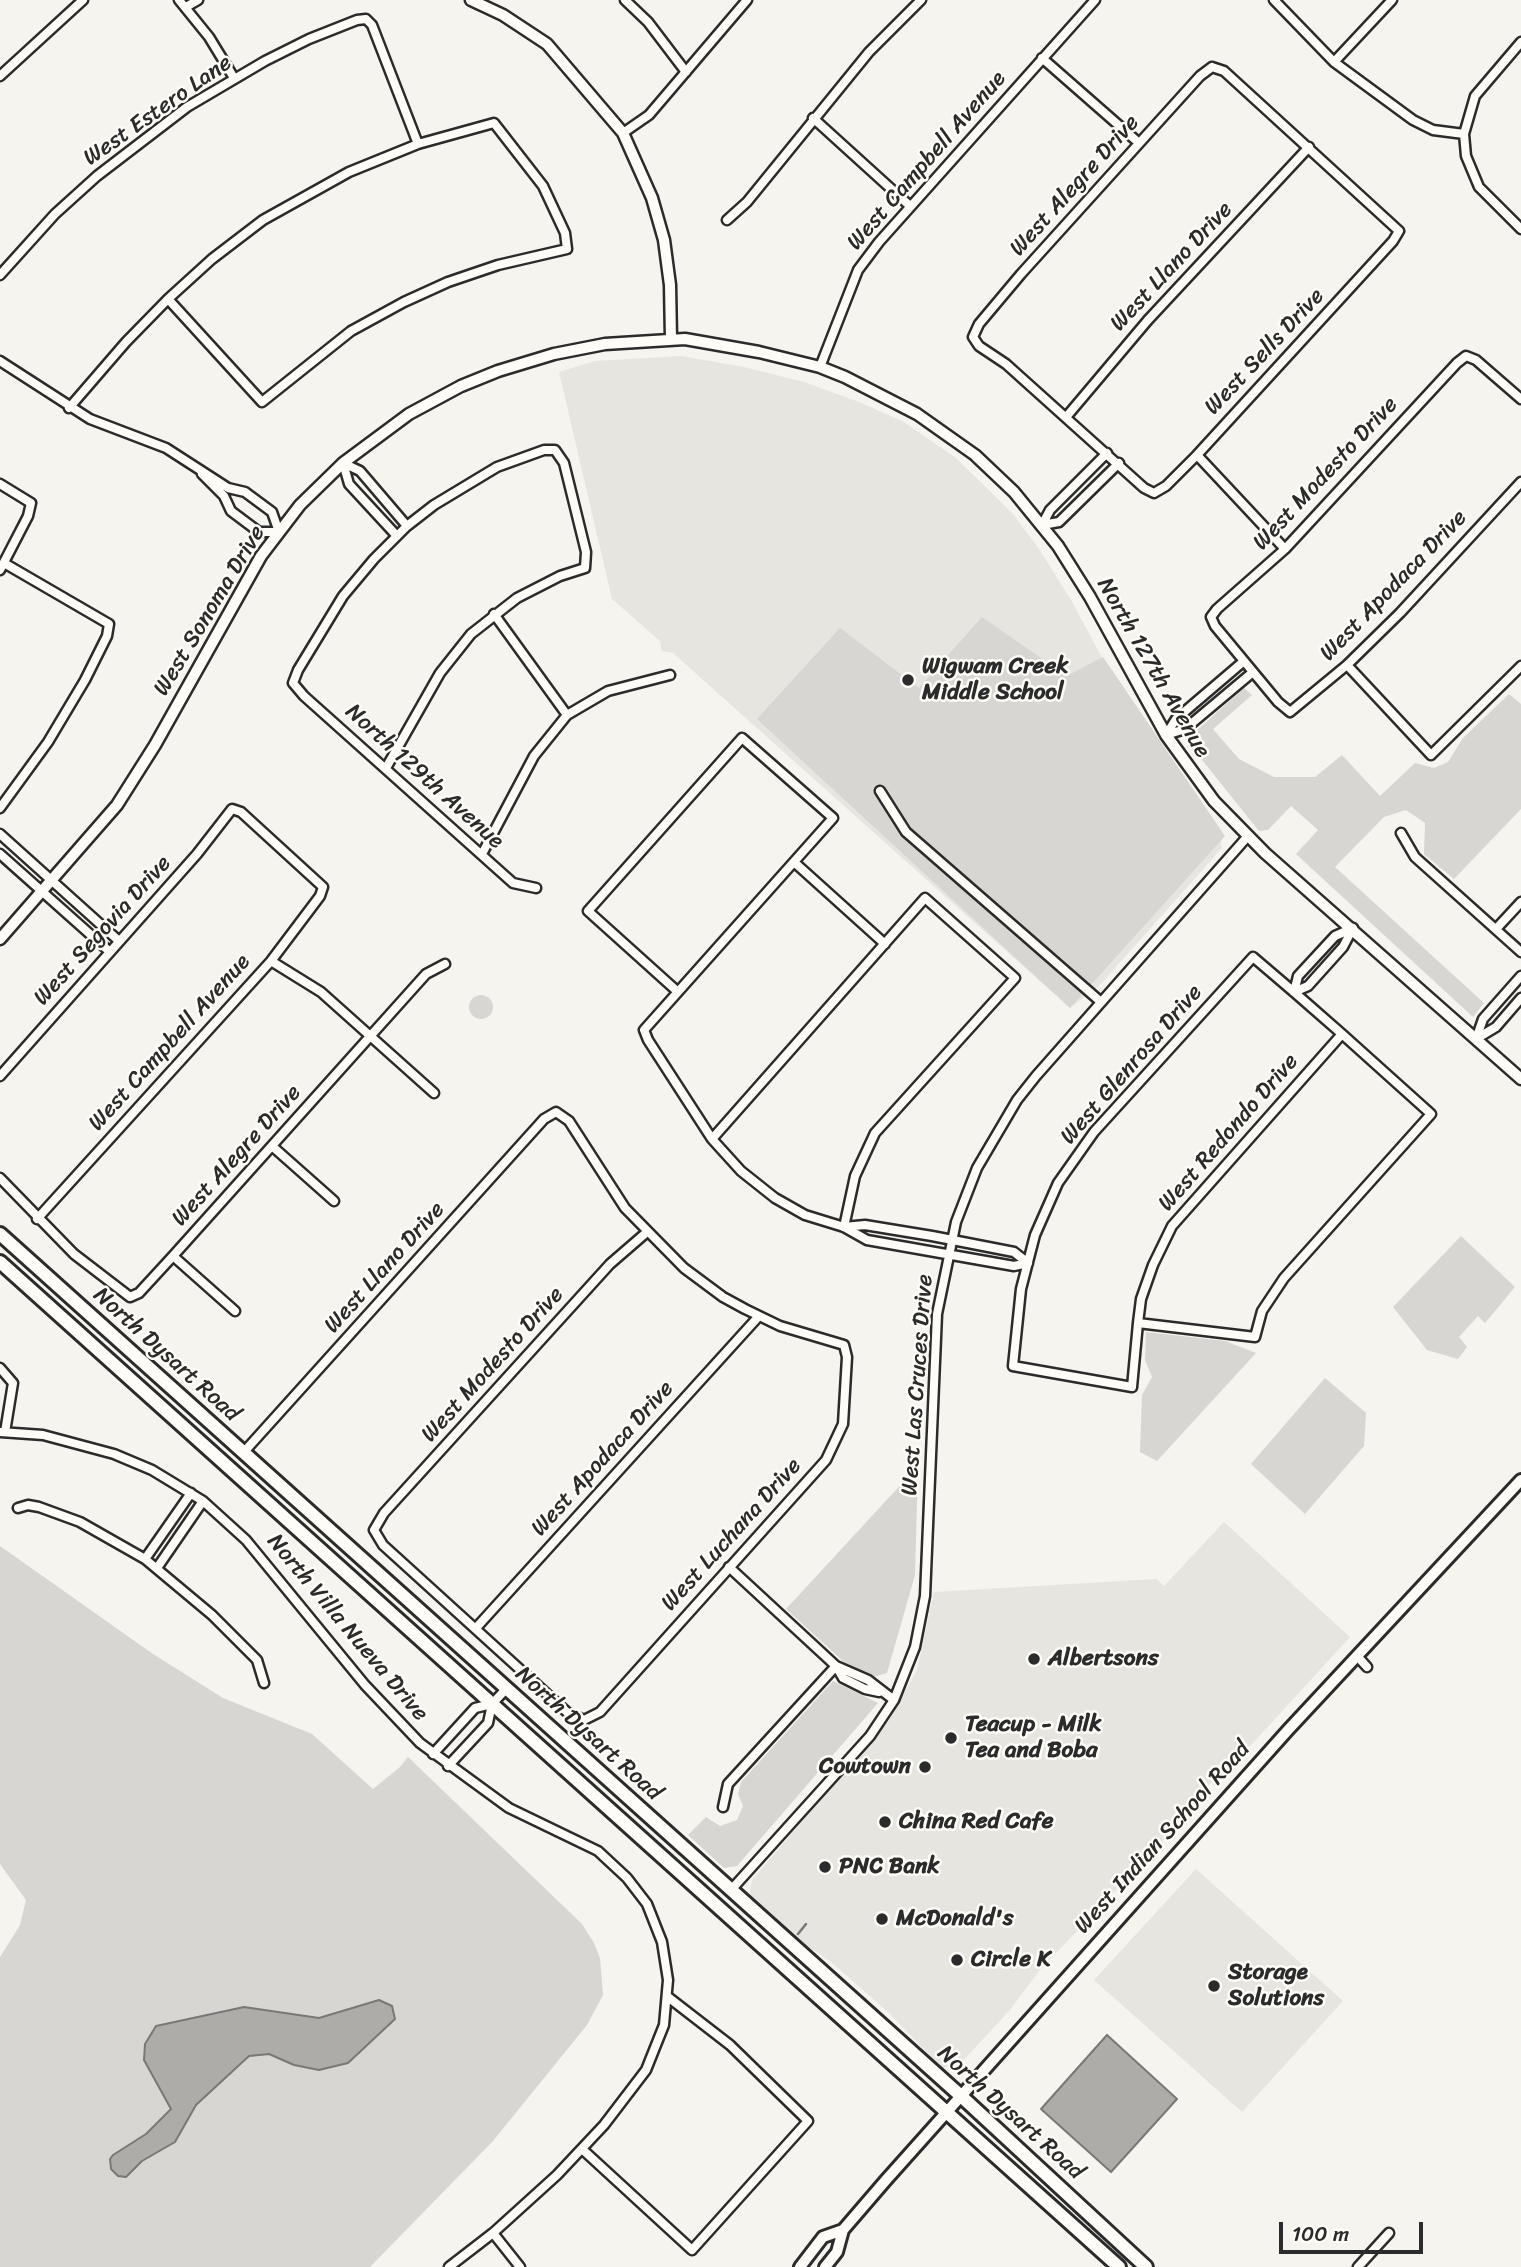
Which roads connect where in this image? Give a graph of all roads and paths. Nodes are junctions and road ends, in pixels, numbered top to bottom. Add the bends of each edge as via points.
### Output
1 (83, 0) edge
2 (179, 0) edge
3 (198, 0) edge
4 (471, 0) edge
5 (625, 0) edge
6 (747, 0) edge
7 (920, 0) edge
8 (1095, 0) edge
9 (1274, 0) edge
10 (1392, 0) edge
11 (188, 4) edge
12 (1521, 42) edge
13 (1042, 58) junction
14 (1335, 62) junction
15 (686, 72) junction
16 (0, 76) edge
17 (234, 78) junction
18 (813, 118) junction
19 (623, 133) junction
20 (1464, 134) junction
21 (1139, 143) junction
22 (418, 144) junction
23 (1309, 147) junction
24 (910, 206) junction
25 (727, 220) dead end
26 (1519, 224) edge
27 (0, 275) edge
28 (167, 299) junction
29 (671, 339) junction
30 (718, 344) joint
31 (0, 361) edge
32 (820, 367) junction
33 (1521, 399) edge
34 (69, 408) junction
35 (1067, 416) junction
36 (1107, 453) junction
37 (1196, 455) junction
38 (343, 463) junction
39 (1119, 463) junction
40 (202, 474) junction
41 (1521, 482) edge
42 (0, 484) edge
43 (1042, 525) junction
44 (407, 526) junction
45 (279, 532) junction
46 (397, 536) junction
47 (1285, 549) junction
48 (2, 567) edge
49 (494, 614) junction
50 (1244, 661) junction
51 (1348, 665) junction
52 (1521, 666) edge
53 (1253, 672) junction
54 (670, 675) dead end
55 (567, 715) junction
56 (1166, 735) junction
57 (386, 768) junction
58 (880, 791) dead end
59 (0, 808) edge
60 (232, 809) joint
61 (1401, 833) dead end
62 (0, 834) edge
63 (1248, 836) junction
64 (482, 853) junction
65 (0, 854) edge
66 (794, 862) junction
67 (52, 880) junction
68 (536, 888) dead end
69 (42, 891) junction
70 (1521, 902) edge
71 (1353, 928) junction
72 (1496, 929) junction
73 (0, 939) edge
74 (119, 941) junction
75 (885, 944) junction
76 (110, 952) junction
77 (1521, 952) edge
78 (271, 961) junction
79 (445, 964) dead end
80 (1521, 976) edge
81 (678, 992) junction
82 (1294, 992) junction
83 (1521, 998) edge
84 (1101, 1002) junction
85 (1342, 1034) junction
86 (370, 1036) junction
87 (1476, 1039) junction
88 (0, 1076) edge
89 (1521, 1079) edge
90 (434, 1093) dead end
91 (712, 1139) junction
92 (272, 1146) junction
93 (0, 1178) edge
94 (334, 1201) dead end
95 (37, 1219) junction
96 (844, 1227) junction
97 (647, 1232) junction
98 (0, 1234) edge
99 (951, 1240) junction
100 (949, 1254) junction
101 (173, 1256) junction
102 (0, 1262) edge
103 (1028, 1263) junction
104 (235, 1311) dead end
105 (758, 1316) junction
106 (1138, 1324) junction
107 (0, 1368) edge
108 (1132, 1387) joint
109 (3, 1432) edge
110 (243, 1453) junction
111 (1521, 1480) edge
112 (191, 1493) junction
113 (203, 1502) junction
114 (18, 1508) dead end
115 (145, 1559) junction
116 (729, 1567) junction
117 (157, 1568) junction
118 (476, 1628) junction
119 (1358, 1657) junction
120 (836, 1666) junction
121 (1367, 1667) dead end
122 (856, 1673) junction
123 (851, 1682) junction
124 (264, 1683) dead end
125 (507, 1688) junction
126 (879, 1692) junction
127 (894, 1700) junction
128 (492, 1704) junction
129 (433, 1754) junction
130 (448, 1766) junction
131 (723, 1807) dead end
132 (731, 1890) junction
133 (717, 1907) junction
134 (668, 1997) junction
135 (961, 2096) junction
136 (947, 2113) junction
137 (583, 2149) junction
138 (843, 2230) junction
139 (493, 2233) junction
140 (1389, 2233) dead end
141 (449, 2267) edge
142 (520, 2267) edge
143 (800, 2267) edge
144 (825, 2267) edge
145 (1119, 2267) edge
146 (1146, 2267) edge
147 (1358, 2267) edge

1 - 16 street
2 - 11 street
3 - 11 street
4 - 19 street via 547,44
5 - 15 street
6 - 15 street
7 - 18 street
8 - 13 street, West Campbell Avenue
9 - 14 street
10 - 14 street
11 - 17 street
12 - 20 street via 1480,87
13 - 21 street
13 - 24 street, West Campbell Avenue
14 - 20 street via 1419,124
15 - 19 street via 649,115
17 - 22 street, West Estero Lane via 309,39 366,19
17 - 27 street, West Estero Lane via 187,107 96,176
18 - 24 street
18 - 25 street via 747,202
19 - 29 street via 652,198 664,240
20 - 26 street via 1473,178 1486,197
21 - 23 street, West Alegre Drive via 1212,66 1224,71
21 - 35 street, West Alegre Drive via 1021,274 973,337
22 - 28 street via 349,172 263,220
22 - 28 street via 494,123 543,186 565,233 567,249 498,265 404,302 351,331 262,402
23 - 35 street, West Llano Drive via 1148,320
23 - 37 street, West Sells Drive via 1399,231
24 - 32 street, West Campbell Avenue via 858,270
28 - 34 street
29 - 30 street, West Sonoma Drive
29 - 38 street, West Sonoma Drive via 605,344 498,371 409,414
30 - 32 street, North 127th Avenue
31 - 34 street
32 - 43 street, North 127th Avenue via 900,403 950,436 996,474
33 - 47 street, West Modesto Drive via 1476,359 1466,356
34 - 40 street via 117,432 166,448
35 - 36 street
36 - 39 street
36 - 43 street via 1050,510
37 - 39 street, West Sells Drive via 1154,493
37 - 47 street
38 - 44 street via 360,471
38 - 45 street, West Sonoma Drive
38 - 46 street via 349,484
39 - 43 street via 1059,522
40 - 45 street via 272,512
40 - 45 street via 224,496 231,511 260,532
41 - 51 street, West Apodaca Drive
42 - 48 street via 31,503
43 - 56 street, North 127th Avenue via 1090,597
44 - 46 street
44 - 49 street via 497,467 555,450 564,463 586,552 585,568 537,587
45 - 67 street, West Sonoma Drive via 245,583 135,779
46 - 57 street, North 129th Avenue via 343,596 293,683
47 - 50 street, West Modesto Drive via 1211,617
48 - 59 street via 109,624 107,636 55,732
49 - 55 street
49 - 57 street via 440,673
50 - 53 street
50 - 56 street via 1176,719
51 - 52 street via 1431,755
51 - 53 street, West Apodaca Drive via 1290,712
53 - 56 street via 1185,729
54 - 55 street via 608,691
55 - 64 street via 534,756
56 - 63 street, North 127th Avenue via 1200,784
57 - 64 street, North 129th Avenue
58 - 84 street via 906,832
60 - 74 street, West Segovia Drive
60 - 78 street, West Campbell Avenue via 241,812 323,887
61 - 72 street via 1415,857
62 - 67 street
63 - 71 street, North 127th Avenue
63 - 84 street, West Las Cruces Drive
64 - 68 street, North 129th Avenue via 513,883
65 - 69 street
66 - 75 street
66 - 81 street
66 - 81 street via 833,818 743,738 588,911
67 - 69 street, West Sonoma Drive
67 - 74 street
69 - 73 street, West Sonoma Drive
69 - 76 street
70 - 72 street
71 - 82 street via 1343,947 1308,986
71 - 82 street via 1335,936 1298,976
71 - 87 street, North 127th Avenue
72 - 77 street
74 - 76 street, West Segovia Drive
75 - 91 street
75 - 96 street via 925,898 1015,978 875,1133 855,1176
76 - 88 street, West Segovia Drive
78 - 86 street via 315,988
78 - 95 street, West Campbell Avenue
79 - 86 street, West Alegre Drive via 426,974
80 - 87 street via 1483,1019
81 - 91 street via 644,1030
82 - 85 street
82 - 103 street, West Glenrosa Drive via 1253,957 1094,1132 1058,1183 1035,1234
83 - 87 street via 1496,1027
84 - 99 street, West Las Cruces Drive via 1036,1076 993,1137
85 - 106 street, West Redondo Drive via 1172,1226 1141,1299
85 - 106 street via 1431,1114 1284,1278 1262,1311 1255,1337
86 - 90 street
86 - 92 street, West Alegre Drive
87 - 89 street, North 127th Avenue
91 - 96 street via 741,1171 775,1198 805,1215
92 - 94 street
92 - 101 street, West Alegre Drive
93 - 95 street
95 - 101 street, West Alegre Drive via 130,1297
96 - 99 street via 865,1225
96 - 100 street via 867,1240
97 - 105 street via 684,1268
97 - 110 street, West Llano Drive via 625,1208 569,1121 556,1112 544,1119
97 - 118 street, West Modesto Drive via 610,1264 384,1513 374,1530 383,1545
98 - 110 main road, North Dysart Road
99 - 100 street, West Las Cruces Drive
99 - 103 street via 1014,1252
100 - 103 street via 1014,1266
100 - 127 street, West Las Cruces Drive via 936,1333 922,1622
101 - 104 street
102 - 128 main road, North Dysart Road
103 - 108 street, West Glenrosa Drive via 1013,1366
105 - 116 street, West Luchana Drive via 844,1345 848,1382 843,1424 826,1460
105 - 118 street, West Apodaca Drive
106 - 108 street, West Redondo Drive
107 - 109 street via 13,1383
109 - 112 street, North Villa Nueva Drive via 90,1446 152,1470
110 - 125 main road, North Dysart Road
111 - 119 main road, West Indian School Road
112 - 113 street, North Villa Nueva Drive
112 - 115 street
113 - 117 street
113 - 129 street, North Villa Nueva Drive via 246,1540 389,1713
114 - 115 street via 39,1507 80,1522
115 - 117 street
116 - 118 street, West Luchana Drive via 600,1712 584,1720 568,1713
116 - 120 street
117 - 124 street via 257,1660
119 - 121 street
119 - 135 main road, West Indian School Road
120 - 122 street
120 - 123 street
120 - 131 street via 729,1784
122 - 123 street
122 - 126 street
123 - 126 street
125 - 128 street
125 - 132 main road, North Dysart Road
126 - 127 street
127 - 132 street, West Las Cruces Drive via 870,1736
128 - 129 street via 475,1708
128 - 130 street via 488,1723
128 - 133 main road, North Dysart Road
129 - 130 street, North Villa Nueva Drive
130 - 134 street, North Villa Nueva Drive via 509,1808 598,1852 627,1878 656,1922 666,1961
132 - 133 main road
132 - 135 main road, North Dysart Road
133 - 136 main road, North Dysart Road
134 - 137 street, North Villa Nueva Drive via 660,2041 646,2070
134 - 137 street via 730,2045 808,2120 692,2250
135 - 136 main road, West Indian School Road
135 - 146 main road, North Dysart Road
136 - 138 main road, West Indian School Road
136 - 145 main road, North Dysart Road
137 - 139 street, North Villa Nueva Drive
138 - 143 main road, West Indian School Road via 823,2237
138 - 144 main road, West Indian School Road via 837,2252
139 - 141 street, North Villa Nueva Drive
139 - 142 street
140 - 147 street

